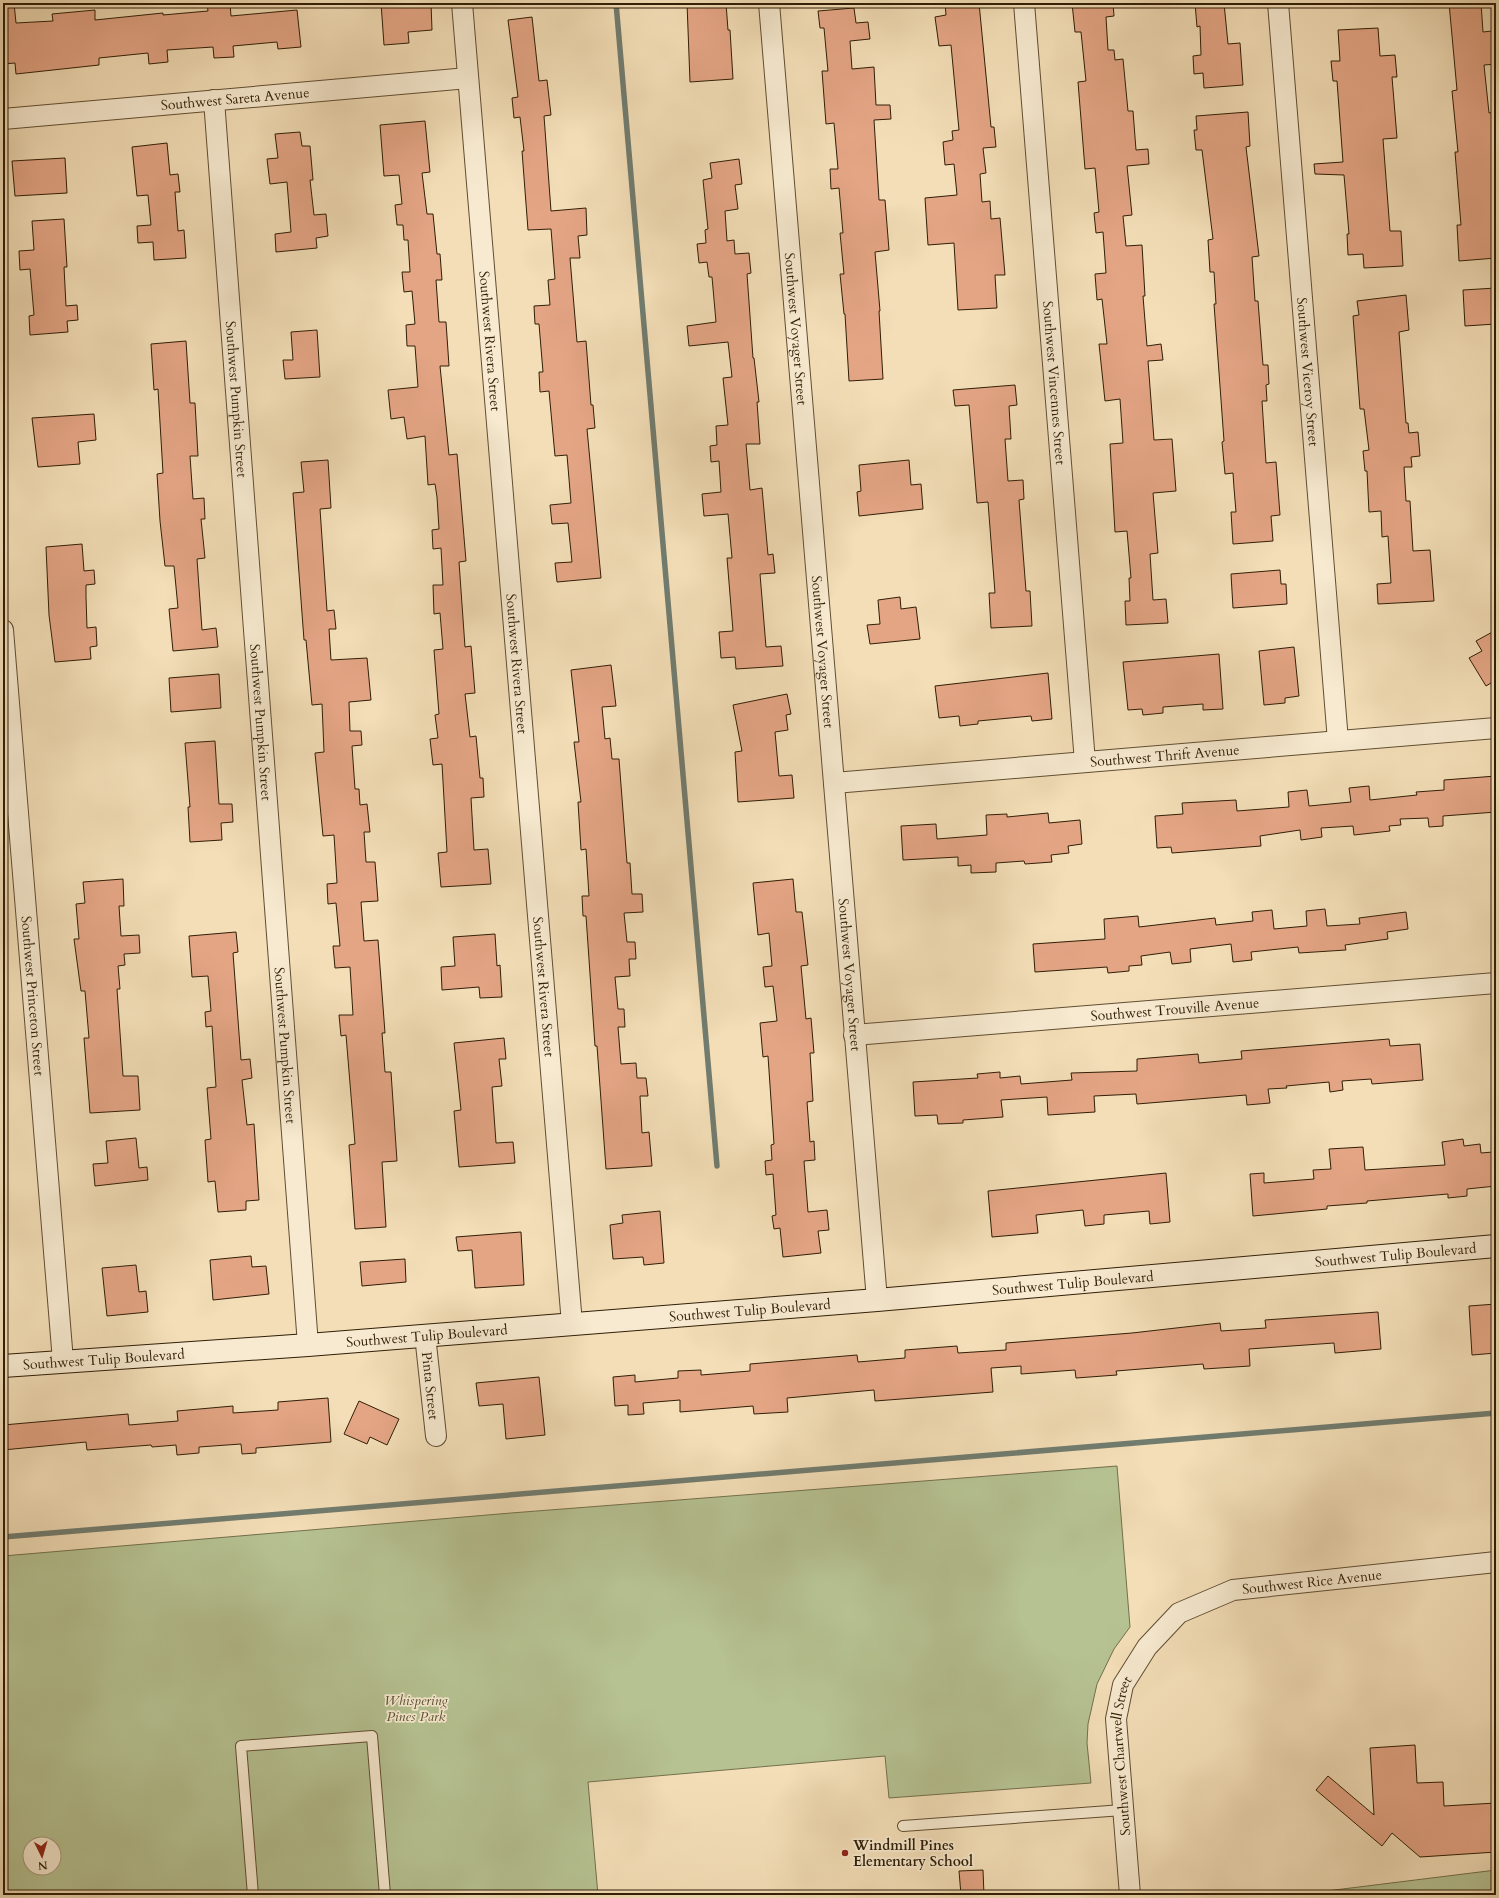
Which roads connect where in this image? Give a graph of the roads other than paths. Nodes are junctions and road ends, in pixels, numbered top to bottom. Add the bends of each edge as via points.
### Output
1 (462, 3) edge
2 (769, 3) edge
3 (1024, 3) edge
4 (1278, 3) edge
5 (468, 78) junction
6 (214, 100) junction
7 (3, 119) edge
8 (3, 630) edge
9 (1496, 728) edge
10 (1338, 740) junction
11 (1085, 762) junction
12 (834, 782) junction
13 (1496, 983) edge
14 (854, 1035) junction
15 (1496, 1246) edge
16 (877, 1300) junction
17 (572, 1324) junction
18 (425, 1336) junction
19 (308, 1345) junction
20 (63, 1361) junction
21 (3, 1366) edge
22 (436, 1436) dead end
23 (1496, 1562) edge
24 (1147, 1647) joint
25 (1123, 1810) junction
26 (903, 1826) dead end
27 (252, 1895) edge
28 (385, 1895) edge
29 (1130, 1895) edge

1 - 5 street, Southwest Rivera Street
2 - 12 street, Southwest Voyager Street
3 - 11 street, Southwest Vincennes Street
4 - 10 street, Southwest Viceroy Street
5 - 6 street, Southwest Sareta Avenue
5 - 17 street, Southwest Rivera Street
6 - 7 street, Southwest Sareta Avenue
6 - 19 street, Southwest Pumpkin Street
8 - 20 street, Southwest Princeton Street
9 - 10 street, Southwest Thrift Avenue
10 - 11 street, Southwest Thrift Avenue
11 - 12 street, Southwest Thrift Avenue
12 - 14 street, Southwest Voyager Street
13 - 14 street, Southwest Trouville Avenue
14 - 16 street, Southwest Voyager Street
15 - 16 street, Southwest Tulip Boulevard
16 - 17 street, Southwest Tulip Boulevard
17 - 18 street, Southwest Tulip Boulevard
18 - 19 street, Southwest Tulip Boulevard
18 - 22 street, Pinta Street
19 - 20 street, Southwest Tulip Boulevard
20 - 21 street, Southwest Tulip Boulevard
23 - 24 street, Southwest Rice Avenue via 1233,1590 1179,1613
24 - 25 street, Southwest Chartwell Street via 1123,1685 1116,1719
25 - 26 lane
25 - 29 street, Southwest Chartwell Street
27 - 28 lane via 241,1746 372,1736

